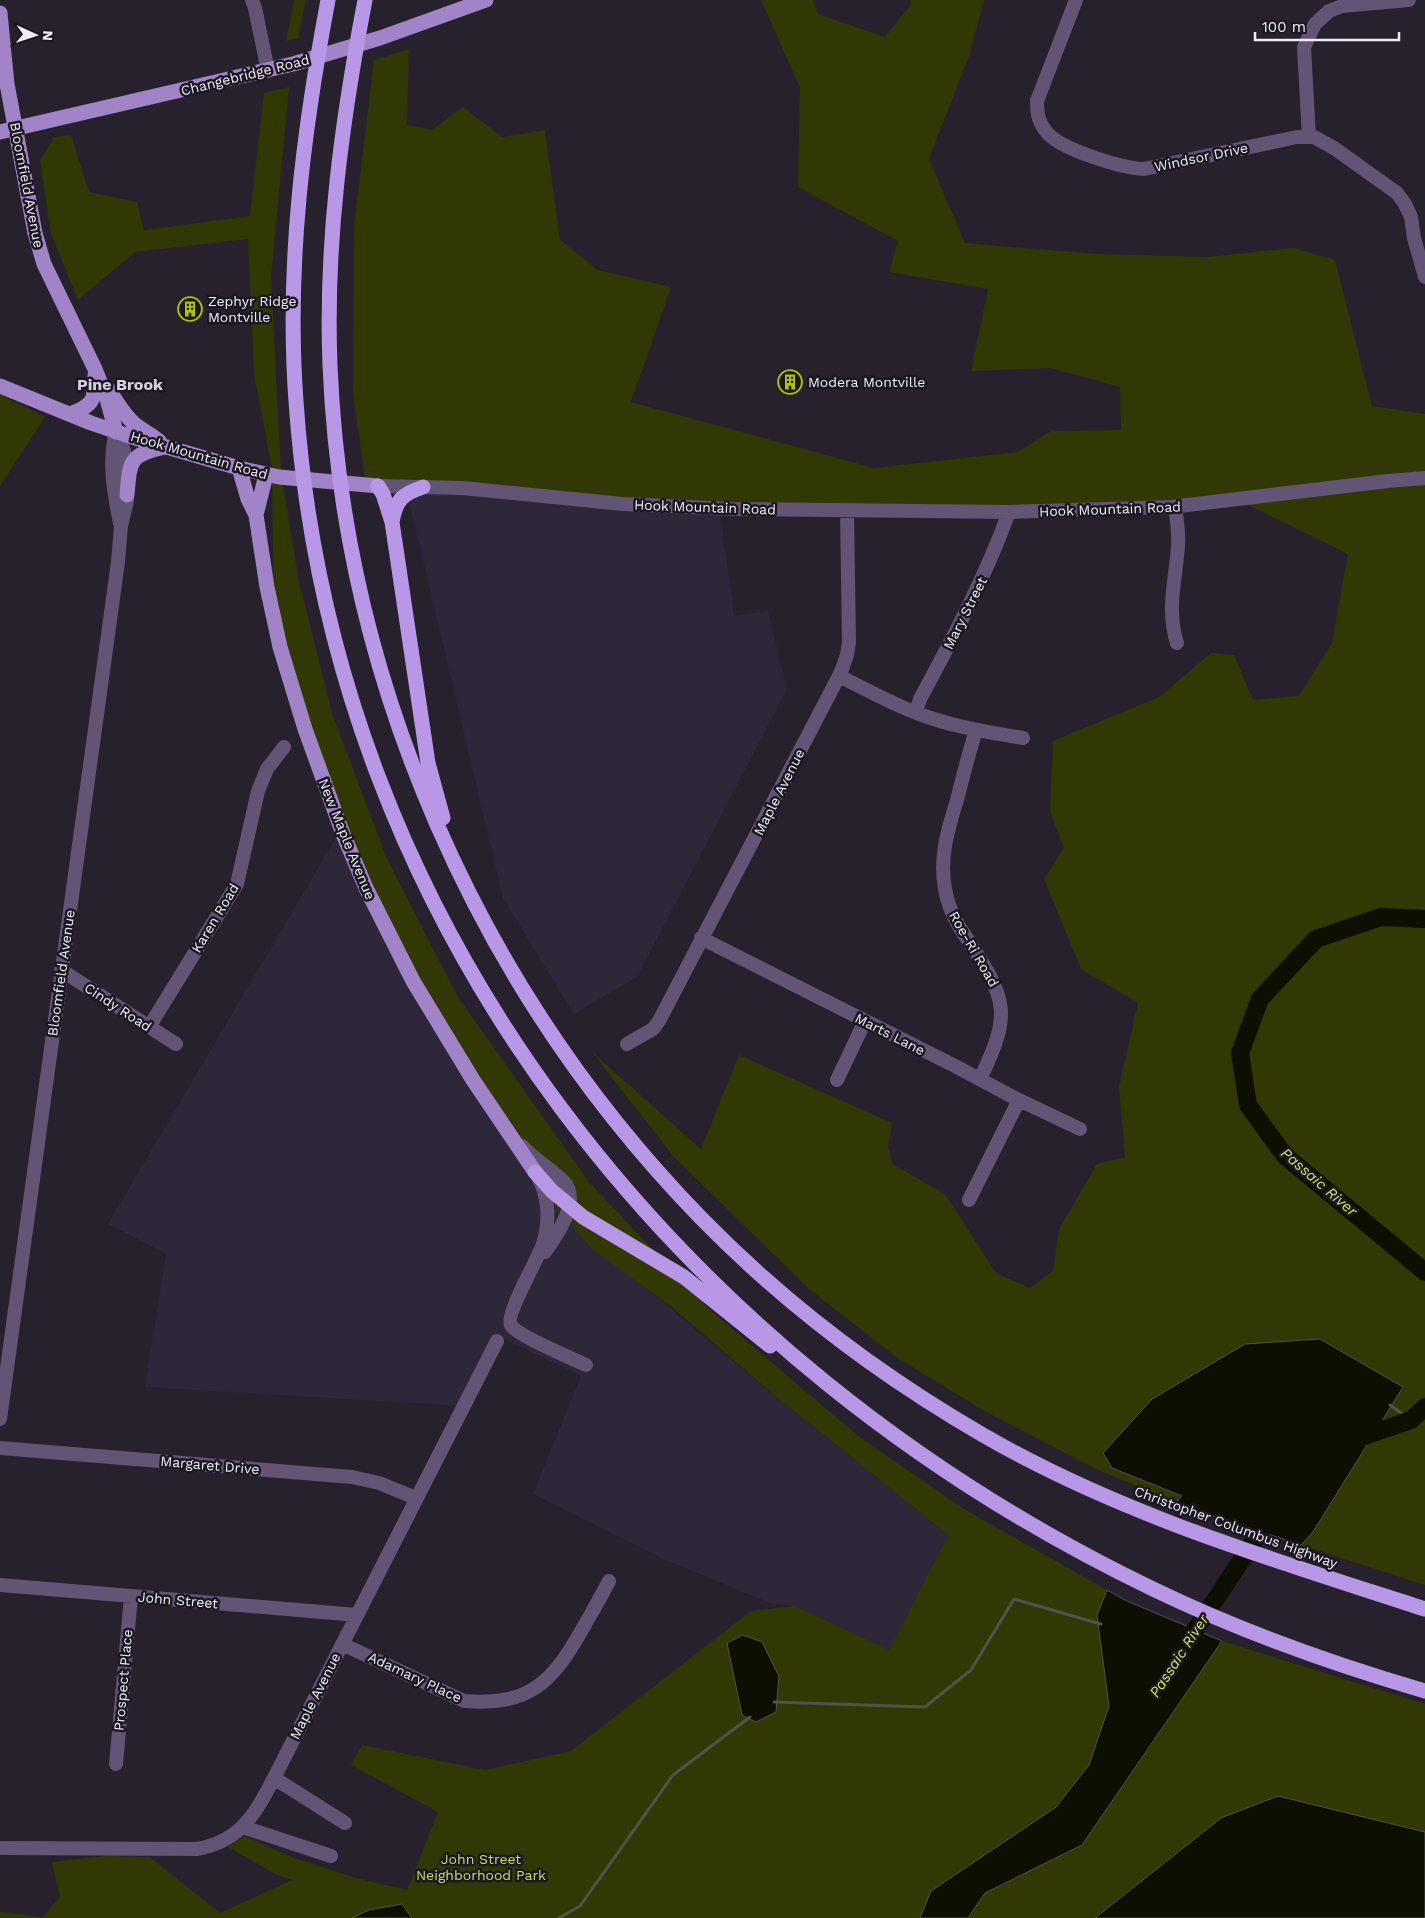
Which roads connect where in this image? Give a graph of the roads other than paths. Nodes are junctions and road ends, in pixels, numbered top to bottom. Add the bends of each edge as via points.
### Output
1 (252, 0) edge
2 (328, 0) edge
3 (365, 0) edge
4 (486, 0) edge
5 (1076, 0) edge
6 (1409, 0) edge
7 (0, 13) edge
8 (268, 71) junction
9 (16, 129) junction
10 (0, 132) edge
11 (1309, 137) junction
12 (1425, 277) edge
13 (95, 369) junction
14 (0, 386) edge
15 (70, 414) junction
16 (116, 432) junction
17 (166, 446) junction
18 (239, 468) junction
19 (266, 475) junction
20 (1425, 478) edge
21 (378, 486) junction
22 (423, 487) junction
23 (127, 495) junction
24 (1175, 507) junction
25 (847, 510) junction
26 (1010, 512) junction
27 (256, 515) junction
28 (392, 522) junction
29 (121, 526) junction
30 (1177, 642) dead end
31 (839, 676) junction
32 (916, 712) junction
33 (976, 730) junction
34 (1024, 738) dead end
35 (284, 747) dead end
36 (472, 900) junction
37 (701, 938) junction
38 (61, 970) junction
39 (865, 1021) junction
40 (149, 1027) junction
41 (176, 1044) dead end
42 (627, 1044) dead end
43 (980, 1079) junction
44 (837, 1080) dead end
45 (1019, 1100) junction
46 (1080, 1129) dead end
47 (510, 1133) junction
48 (535, 1172) junction
49 (969, 1200) dead end
50 (570, 1207) junction
51 (533, 1269) junction
52 (497, 1342) dead end
53 (586, 1365) dead end
54 (870, 1416) junction
55 (0, 1419) edge
56 (0, 1448) edge
57 (416, 1498) junction
58 (609, 1581) dead end
59 (0, 1585) edge
60 (131, 1596) junction
61 (1425, 1609) edge
62 (357, 1615) junction
63 (342, 1644) junction
64 (1425, 1692) edge
65 (116, 1764) dead end
66 (274, 1778) junction
67 (345, 1823) dead end
68 (243, 1827) junction
69 (0, 1848) edge
70 (330, 1856) dead end

1 - 8 street
2 - 54 highway via 309,108 296,218 294,365 306,497 320,576 335,644 367,747 420,876 457,948 490,1005 557,1105 651,1218 729,1298
3 - 36 highway, Christopher Columbus Highway via 340,148 331,257 330,364 339,465 363,602 391,702 428,803
4 - 8 main road, Changebridge Road via 380,38
5 - 11 street, Windsor Drive via 1037,101 1037,115 1053,140 1086,154 1144,169
6 - 11 street via 1342,6 1315,24 1304,47
7 - 9 main road, Bloomfield Avenue via 7,84
8 - 9 main road, Changebridge Road
9 - 10 main road, Changebridge Road
9 - 13 main road, Bloomfield Avenue via 28,201 44,264
11 - 12 street, Windsor Drive via 1314,136 1334,148 1397,193 1411,217
13 - 15 main road via 93,400 89,406
13 - 16 main road, Bloomfield Avenue
13 - 17 main road via 135,425
14 - 15 main road, Hook Mountain Road
15 - 16 main road, Hook Mountain Road
16 - 17 main road, Hook Mountain Road
16 - 23 street, Bloomfield Avenue via 124,451
16 - 29 street, Bloomfield Avenue via 112,449 115,501
17 - 18 main road, Hook Mountain Road
17 - 23 main road via 136,458 129,469
18 - 19 main road, Hook Mountain Road
18 - 27 main road, New Maple Avenue
19 - 21 main road, Hook Mountain Road
19 - 27 main road, New Maple Avenue
20 - 24 street, Hook Mountain Road
21 - 22 street, Hook Mountain Road
21 - 28 highway
22 - 25 street, Hook Mountain Road via 623,504
22 - 28 highway via 400,498
23 - 29 street, Bloomfield Avenue
24 - 26 street, Hook Mountain Road
24 - 30 street via 1178,546 1171,609
25 - 26 street, Hook Mountain Road
25 - 31 street, Maple Avenue via 849,642
26 - 32 street, Mary Street via 971,603
27 - 47 main road, New Maple Avenue via 280,647 342,834 413,981 473,1080
28 - 36 highway via 428,762 446,829
29 - 38 street, Bloomfield Avenue
31 - 32 street
31 - 37 street, Maple Avenue
32 - 33 street
33 - 34 street
33 - 43 street, Roe-Ri Road via 949,828 942,870 950,909 994,981 1001,1006 994,1051
35 - 40 street, Karen Road via 267,769 258,791 237,884
36 - 61 highway, Christopher Columbus Highway via 530,1001 602,1104 702,1219 838,1339 926,1401 1019,1455 1082,1486 1225,1544
37 - 39 street, Marts Lane
37 - 42 street, Maple Avenue via 653,1030
38 - 40 street, Cindy Road
38 - 55 street, Bloomfield Avenue
39 - 43 street, Marts Lane
39 - 44 street
40 - 41 street, Cindy Road
43 - 45 street, Marts Lane
45 - 46 street, Marts Lane
45 - 49 street
47 - 48 main road, New Maple Avenue
47 - 50 street, New Maple Avenue via 564,1183 571,1194
48 - 50 highway
48 - 51 street via 544,1189 548,1220
50 - 51 street
50 - 54 highway via 596,1226 684,1277 778,1352
51 - 53 street via 513,1308 512,1326
52 - 57 street, Maple Avenue
54 - 64 highway via 987,1496 1117,1571 1246,1630 1348,1668
56 - 57 street, Margaret Drive via 352,1477 379,1483
57 - 62 street, Maple Avenue
58 - 63 street, Adamary Place via 563,1663 534,1689 510,1699 464,1701
59 - 60 street, John Street
60 - 62 street, John Street
60 - 65 street, Prospect Place
62 - 63 street, Maple Avenue
63 - 66 street, Maple Avenue
66 - 67 street
66 - 68 street, Maple Avenue via 256,1812
68 - 69 street, Maple Avenue via 226,1840 197,1849
68 - 70 street

